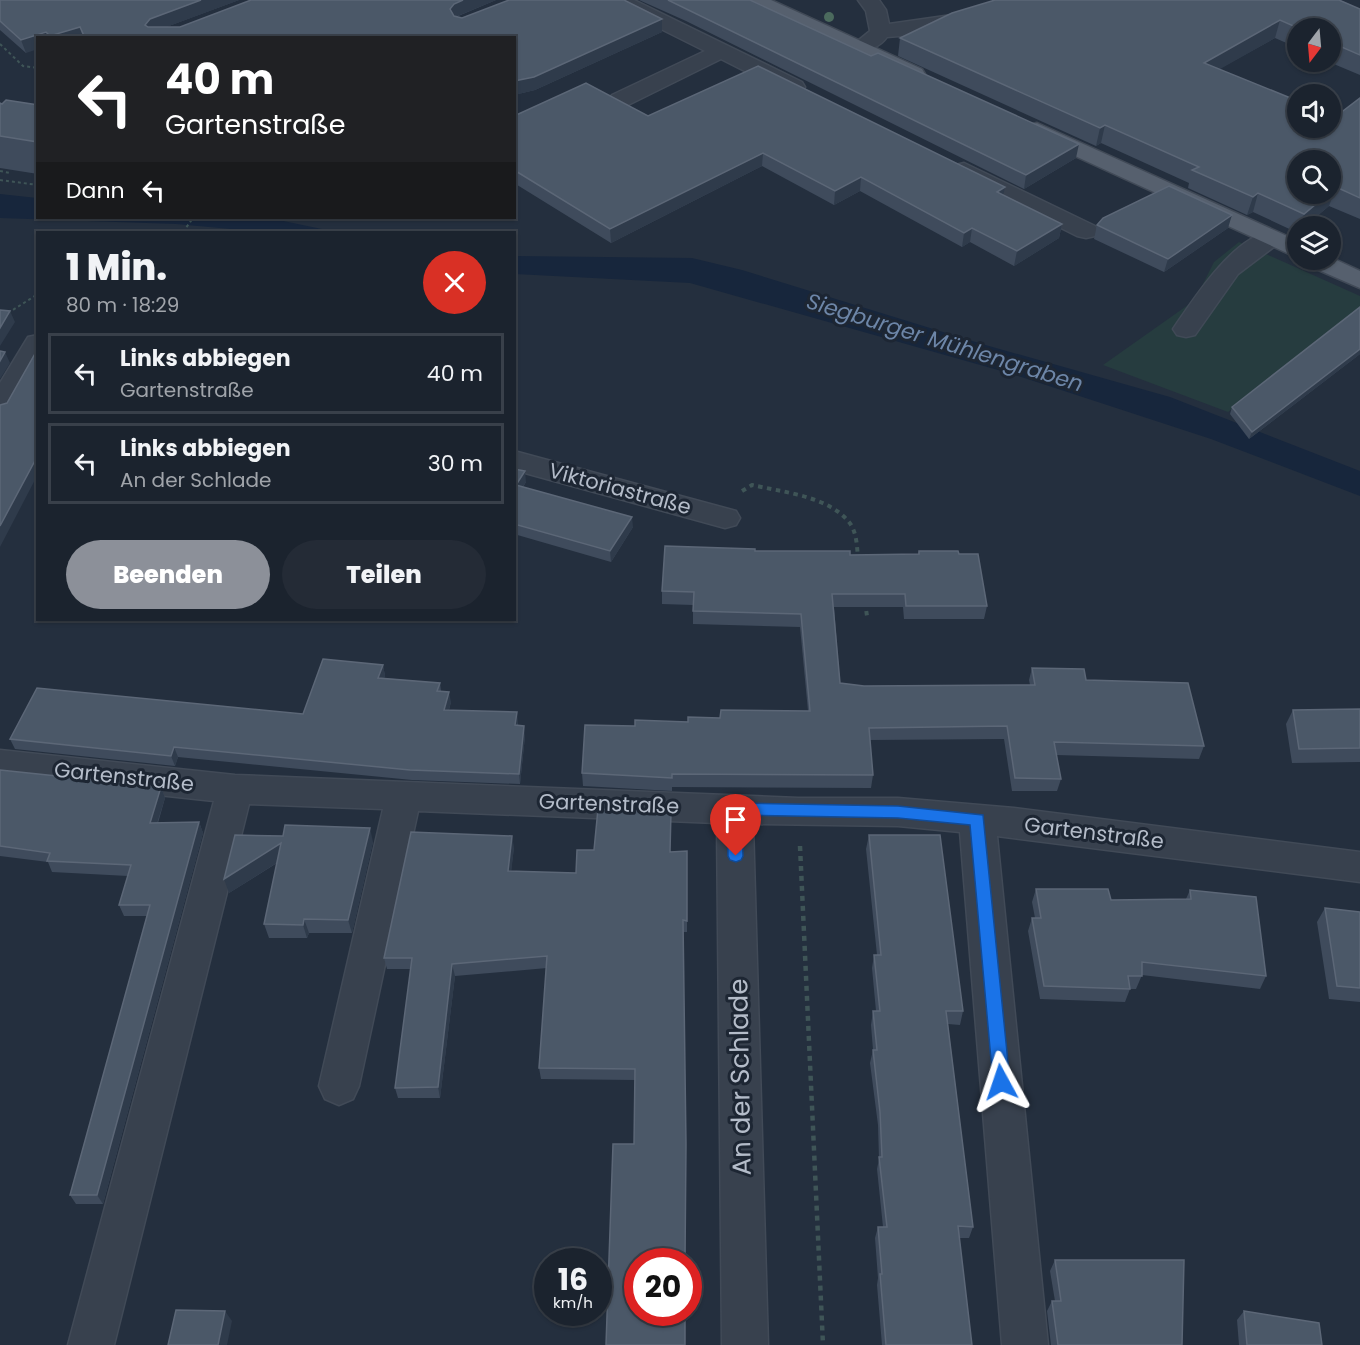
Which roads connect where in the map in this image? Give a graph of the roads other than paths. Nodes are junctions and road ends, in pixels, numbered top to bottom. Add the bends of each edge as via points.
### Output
1 (618, 0) edge
2 (755, 0) edge
3 (868, 0) edge
4 (1021, 0) edge
5 (880, 31) junction
6 (857, 47) junction
7 (722, 51) junction
8 (932, 82) edge
9 (816, 98) edge
10 (620, 100) edge
11 (1016, 121) edge
12 (941, 159) edge
13 (1086, 231) dead end
14 (1270, 238) junction
15 (1287, 246) edge
16 (1338, 270) edge
17 (1360, 280) edge
18 (1186, 329) dead end
19 (36, 346) edge
20 (0, 407) edge
21 (516, 461) edge
22 (725, 518) road end
23 (0, 764) edge
24 (235, 789) junction
25 (404, 795) junction
26 (735, 809) junction
27 (977, 819) junction
28 (1360, 867) edge
29 (339, 1086) dead end
30 (91, 1345) edge
31 (745, 1345) edge
32 (1025, 1345) edge

1 - 7 street
2 - 6 main road
3 - 5 street via 876,10
4 - 5 street via 980,15
5 - 6 street via 875,39
6 - 8 main road
7 - 9 street
7 - 10 street
11 - 14 main road
12 - 13 street
14 - 15 main road
14 - 18 street via 1229,268
16 - 17 main road
19 - 20 street
21 - 22 street, Viktoriastraße
23 - 24 street, Gartenstraße
24 - 25 street, Gartenstraße
24 - 30 street
25 - 26 street, Gartenstraße
25 - 29 street
26 - 27 street, Gartenstraße via 898,812
26 - 31 street, An der Schlade
27 - 28 street, Gartenstraße
27 - 32 street

